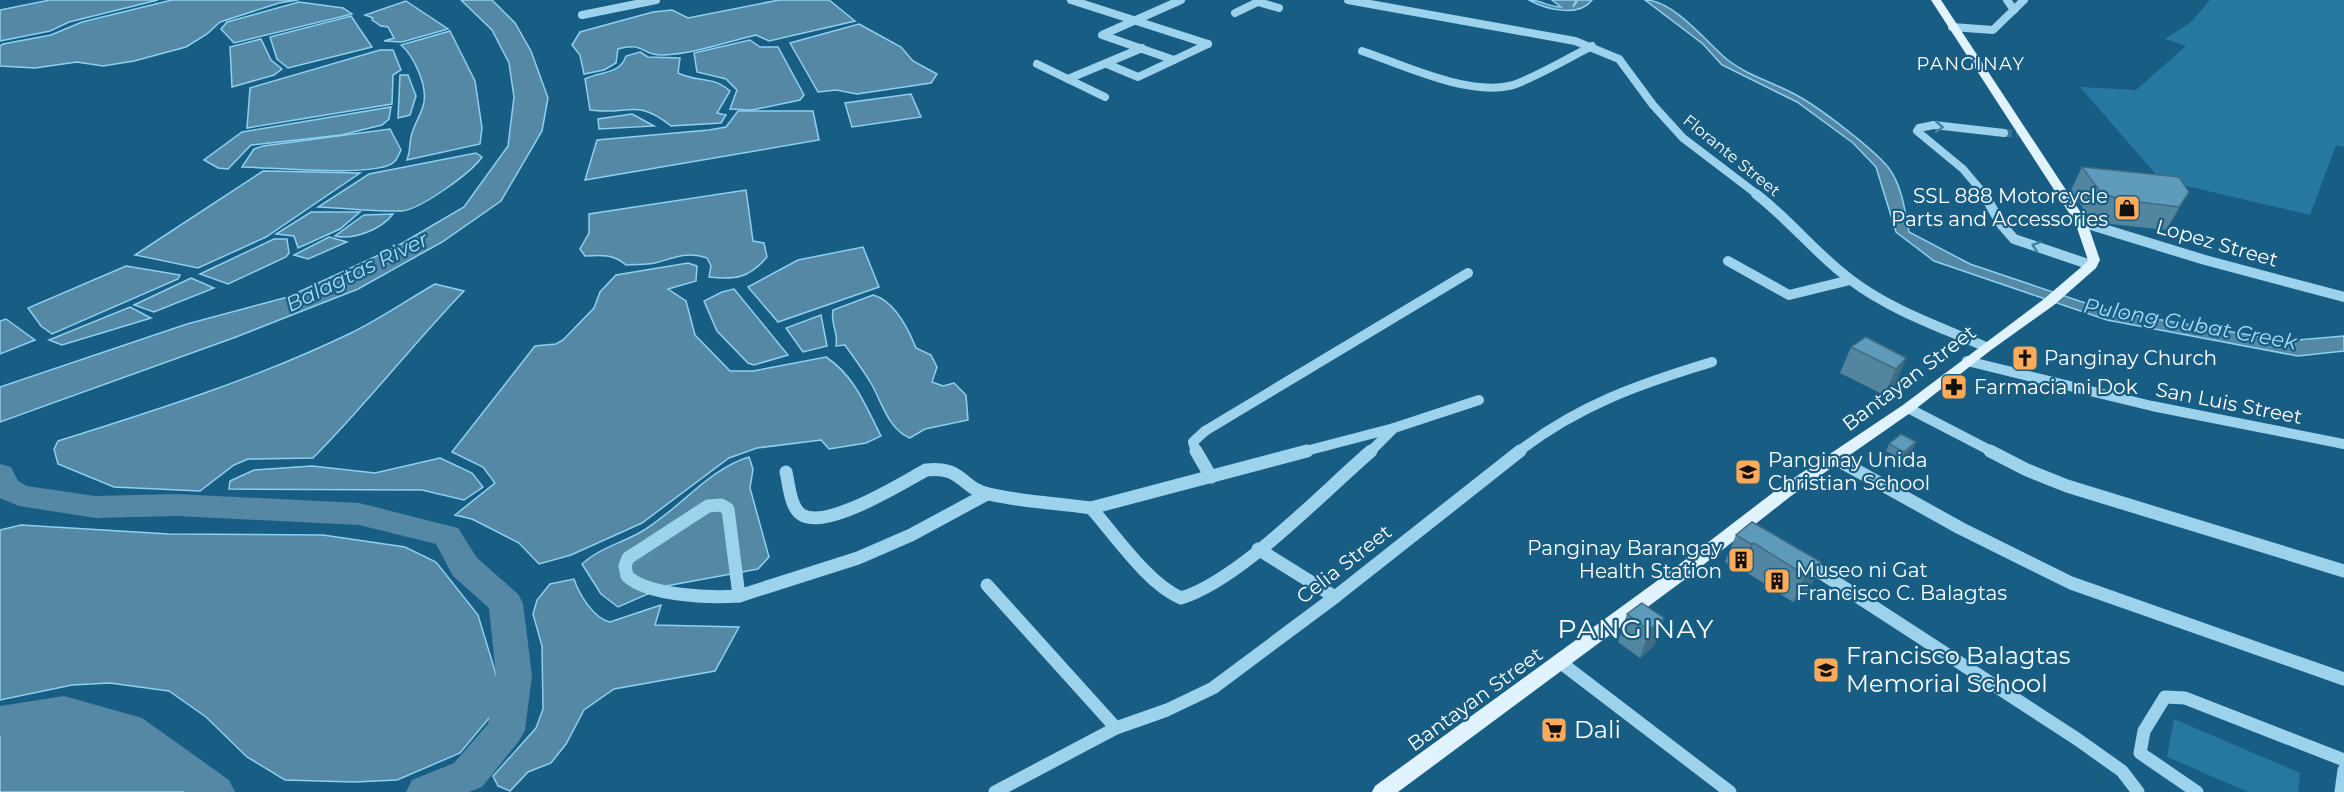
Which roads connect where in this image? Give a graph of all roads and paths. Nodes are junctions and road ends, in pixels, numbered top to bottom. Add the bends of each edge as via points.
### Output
1 (656, 0) edge
2 (1071, 0) edge
3 (1181, 0) edge
4 (1348, 0) edge
5 (1936, 0) edge
6 (2007, 0) edge
7 (2024, 0) edge
8 (1260, 1) edge
9 (1279, 8) dead end
10 (2014, 10) junction
11 (1235, 13) dead end
12 (582, 15) dead end
13 (1135, 20) junction
14 (1952, 27) junction
15 (1592, 46) junction
16 (1142, 48) junction
17 (1362, 51) dead end
18 (1174, 60) junction
19 (1037, 64) dead end
20 (1107, 64) junction
21 (1068, 79) junction
22 (1105, 97) dead end
23 (2004, 133) tunnel mouth
24 (2081, 222) junction
25 (1728, 261) dead end
26 (2091, 265) junction
27 (1468, 273) dead end
28 (1850, 280) junction
29 (2344, 297) edge
30 (1986, 347) junction
31 (1967, 361) junction
32 (1712, 362) dead end
33 (1479, 400) dead end
34 (1908, 408) junction
35 (1394, 428) junction
36 (2344, 444) edge
37 (1836, 459) junction
38 (786, 472) dead end
39 (1210, 477) junction
40 (987, 494) junction
41 (1091, 508) junction
42 (1258, 549) junction
43 (1792, 554) edge
44 (2344, 571) edge
45 (987, 585) dead end
46 (739, 596) junction
47 (1335, 597) junction
48 (1560, 662) junction
49 (2344, 679) edge
50 (1116, 728) junction
51 (2344, 760) edge
52 (2344, 770) edge
53 (995, 792) edge
54 (1382, 792) edge
55 (1730, 792) edge
56 (2138, 792) edge
57 (2197, 792) edge
58 (2342, 792) edge

1 - 12 street
2 - 13 street
3 - 13 street
4 - 15 street, Florante Street
5 - 14 main road
6 - 10 street
7 - 10 street
8 - 9 street
8 - 11 street
10 - 14 street via 1993,30
13 - 16 street via 1102,35
13 - 18 street via 1208,44
14 - 24 main road via 2019,134
15 - 17 street via 1510,86 1500,87 1475,87
15 - 28 street, Florante Street via 1619,58 1683,138 1779,211
16 - 18 street
16 - 20 street
18 - 20 street via 1138,77
19 - 21 street
20 - 21 street
21 - 22 street
26 -> 23 street via 2014,239 1963,169 1917,131 1934,125
24 - 26 main road via 2094,260
24 - 29 street, Lopez Street
25 - 28 street via 1789,295
26 - 30 main road, Bantayan Street
27 - 39 street via 1205,431 1193,442
28 - 30 street, Florante Street via 1893,306
30 - 31 main road, Bantayan Street
31 - 34 main road, Bantayan Street
31 - 36 street, San Luis Street via 2152,406
32 - 47 street, Celia Street via 1643,383 1592,404 1548,429
33 - 35 street
34 - 37 main road, Bantayan Street
34 - 44 street via 2027,470 2067,486
35 - 39 street
35 - 42 street
37 - 48 main road, Bantayan Street
37 - 49 street via 1960,528 2071,583
38 - 40 street via 797,510 811,519 844,512 926,470 939,468 949,469
39 - 41 street
40 - 41 street
40 - 46 street via 869,552
41 - 42 street via 1155,580 1181,598 1199,593
42 - 47 street
43 - 56 street via 2077,739 2122,771
45 - 50 street
46 - 46 street via 651,588 631,581 624,573 624,565 628,558 717,503 728,509
47 - 50 street, Celia Street via 1213,688
48 - 54 main road, Bantayan Street
48 - 55 street
50 - 53 street, Celia Street
51 - 57 street via 2185,698 2165,697 2140,742 2140,753
52 - 58 street

